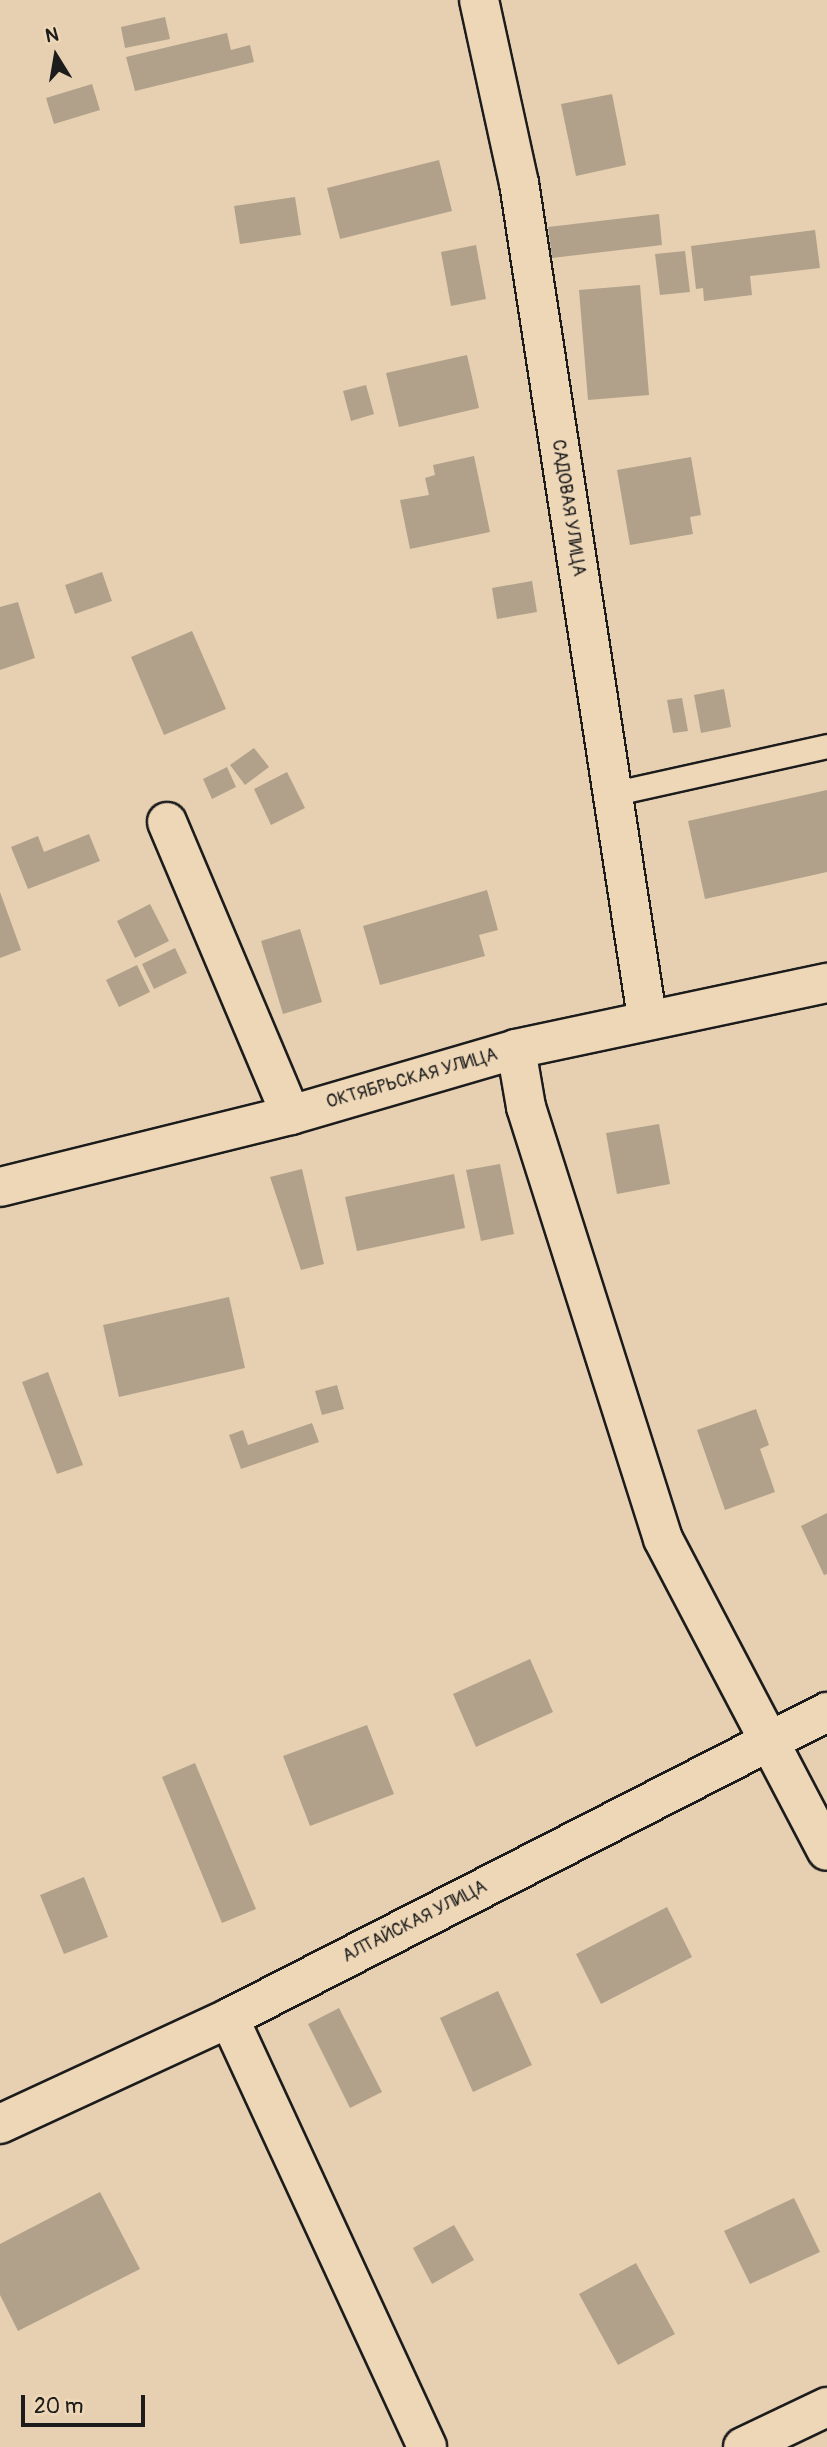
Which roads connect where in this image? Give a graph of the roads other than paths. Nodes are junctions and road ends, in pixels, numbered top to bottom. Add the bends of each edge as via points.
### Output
1 (479, 0) edge
2 (827, 747) edge
3 (611, 794) junction
4 (167, 822) dead end
5 (827, 983) edge
6 (647, 1018) junction
7 (516, 1049) junction
8 (291, 1115) junction
9 (0, 1187) edge
10 (827, 1712) edge
11 (765, 1742) junction
12 (827, 1851) edge
13 (229, 2018) junction
14 (0, 2124) edge
15 (827, 2407) edge
16 (427, 2447) edge
17 (743, 2447) edge

1 - 3 street, САДОВАЯ УЛИЦА via 519,183
2 - 3 lane
3 - 6 street, САДОВАЯ УЛИЦА
4 - 8 street
5 - 6 street, ОКТЯБРЬСКАЯ УЛИЦА
6 - 7 street, ОКТЯБРЬСКАЯ УЛИЦА
7 - 8 street, ОКТЯБРЬСКАЯ УЛИЦА
7 - 11 street via 526,1107 663,1539
8 - 9 street, ОКТЯБРЬСКАЯ УЛИЦА
10 - 11 street, АЛТАЙСКАЯ УЛИЦА
11 - 12 street
11 - 13 street, АЛТАЙСКАЯ УЛИЦА
13 - 14 street, АЛТАЙСКАЯ УЛИЦА
13 - 16 street
15 - 17 street

